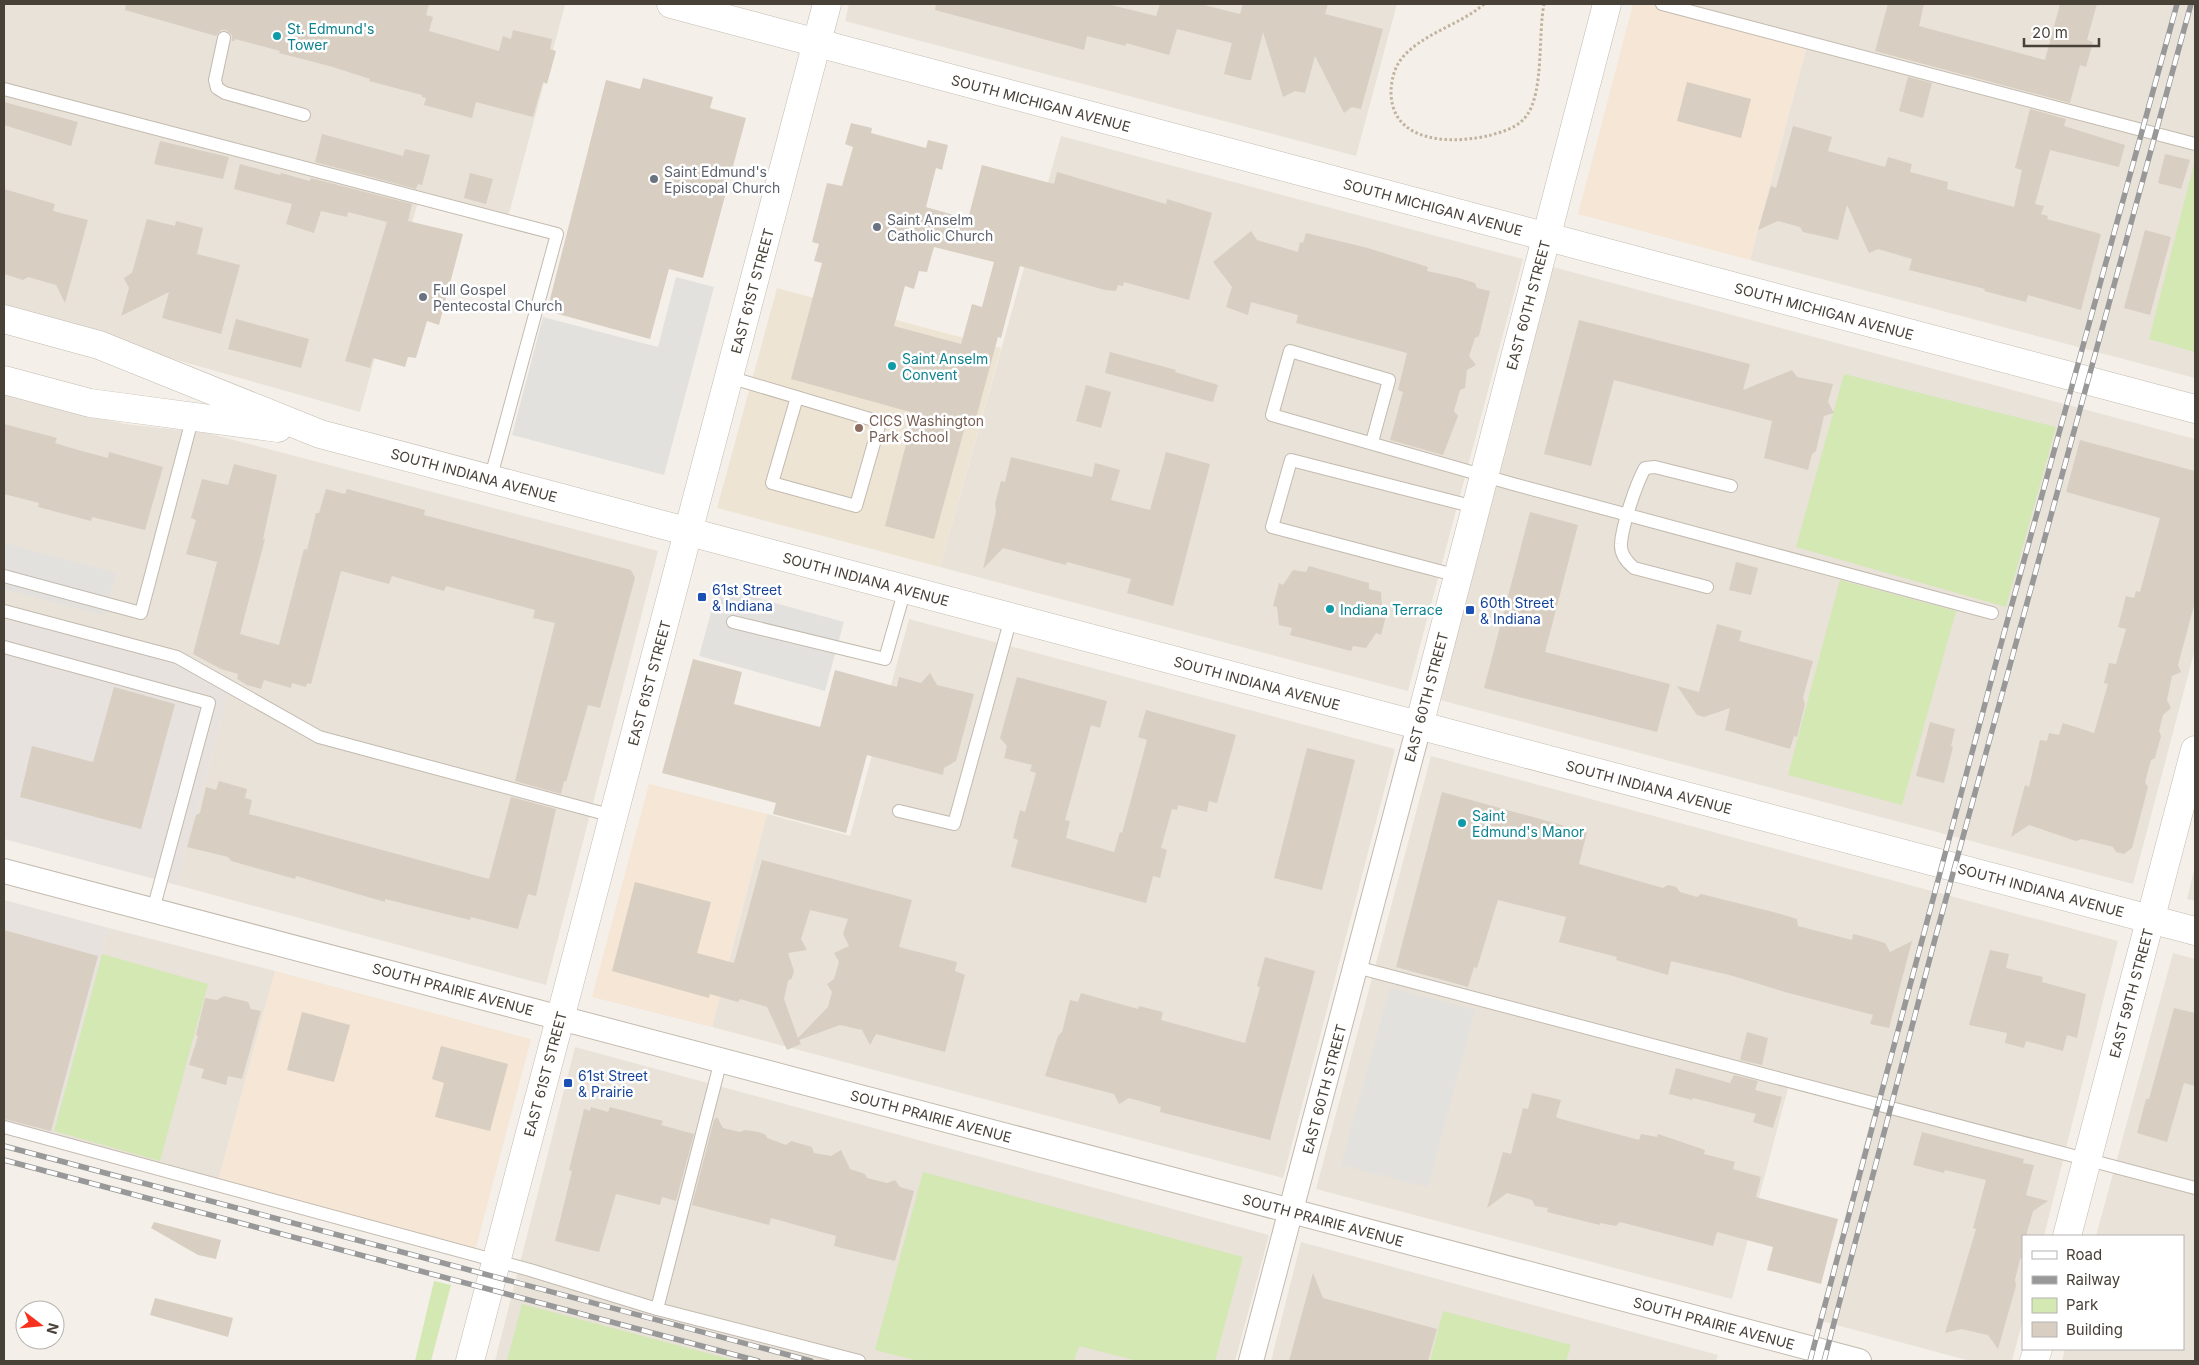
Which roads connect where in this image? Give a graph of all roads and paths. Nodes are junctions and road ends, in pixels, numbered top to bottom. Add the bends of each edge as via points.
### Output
1 (670, 4) edge
2 (827, 4) edge
3 (1484, 4) edge
4 (1544, 4) edge
5 (1607, 4) edge
6 (1662, 4) edge
7 (224, 38) dead end
8 (817, 42) junction
9 (4, 89) edge
10 (304, 115) dead end
11 (2195, 144) edge
12 (1546, 237) junction
13 (4, 319) edge
14 (729, 377) junction
15 (4, 380) edge
16 (797, 397) junction
17 (2195, 410) edge
18 (193, 416) junction
19 (320, 434) junction
20 (1372, 442) junction
21 (1484, 476) junction
22 (490, 480) junction
23 (1731, 486) dead end
24 (1475, 507) junction
25 (1629, 515) junction
26 (688, 532) junction
27 (4, 576) edge
28 (1458, 576) junction
29 (1706, 587) dead end
30 (904, 589) junction
31 (4, 611) edge
32 (1992, 613) dead end
33 (1011, 618) junction
34 (733, 622) dead end
35 (4, 647) edge
36 (1419, 726) junction
37 (2195, 750) edge
38 (899, 811) dead end
39 (614, 816) junction
40 (4, 871) edge
41 (153, 910) junction
42 (2151, 919) junction
43 (2195, 931) edge
44 (1356, 967) junction
45 (560, 1018) junction
46 (721, 1060) junction
47 (4, 1127) edge
48 (2087, 1159) junction
49 (2195, 1188) edge
50 (1292, 1211) junction
51 (2067, 1235) edge
52 (496, 1261) junction
53 (657, 1308) junction
54 (470, 1361) edge
55 (859, 1361) edge
56 (1251, 1361) edge
57 (1859, 1361) edge

1 - 8 street, SOUTH MICHIGAN AVENUE
2 - 8 street, EAST 61ST STREET
3 - 4 path via 1408,52 1396,69 1391,88 1393,106 1404,123 1425,137 1447,141 1482,137 1504,131 1524,120 1536,93
5 - 12 street, EAST 60TH STREET
6 - 11 lane
7 - 10 lane via 215,80 217,88
8 - 12 street, SOUTH MICHIGAN AVENUE
8 - 14 street, EAST 61ST STREET
9 - 22 lane via 557,234
12 - 17 street, SOUTH MICHIGAN AVENUE
12 - 21 street, EAST 60TH STREET
13 - 19 street, SOUTH INDIANA AVENUE via 99,345
14 - 16 lane
14 - 26 street, EAST 61ST STREET
15 - 18 street, SOUTH INDIANA AVENUE via 90,403
16 - 16 lane via 880,422 856,506 772,483
18 - 19 street, SOUTH INDIANA AVENUE
18 - 27 lane via 141,613
19 - 22 street, SOUTH INDIANA AVENUE
20 - 20 lane via 1272,415 1290,351 1389,380
20 - 21 lane
21 - 24 street, EAST 60TH STREET
21 - 25 lane
22 - 26 street, SOUTH INDIANA AVENUE
23 - 25 lane via 1655,467 1646,468 1638,480
24 - 28 street, EAST 60TH STREET
24 - 28 lane via 1291,460 1272,527
25 - 29 lane via 1621,546 1625,560 1634,568
25 - 32 lane
26 - 30 street, SOUTH INDIANA AVENUE
26 - 39 street, EAST 61ST STREET
28 - 36 street, EAST 60TH STREET
30 - 33 street, SOUTH INDIANA AVENUE
30 - 34 lane via 885,659
31 - 39 lane via 177,657 319,737
33 - 36 street, SOUTH INDIANA AVENUE
33 - 38 lane via 954,824
35 - 41 lane via 209,703
36 - 42 street, SOUTH INDIANA AVENUE
36 - 44 street, EAST 60TH STREET
37 - 42 street, EAST 59TH STREET
39 - 45 street, EAST 61ST STREET
40 - 41 street, SOUTH PRAIRIE AVENUE
41 - 45 street, SOUTH PRAIRIE AVENUE
42 - 43 street, SOUTH INDIANA AVENUE
42 - 48 street, EAST 59TH STREET
44 - 48 lane
44 - 50 street, EAST 60TH STREET
45 - 46 street, SOUTH PRAIRIE AVENUE
45 - 52 street, EAST 61ST STREET
46 - 50 street, SOUTH PRAIRIE AVENUE
46 - 53 lane
47 - 52 lane
48 - 49 lane
48 - 51 street, EAST 59TH STREET
50 - 56 street, EAST 60TH STREET
50 - 57 street, SOUTH PRAIRIE AVENUE
52 - 53 lane
52 - 54 street, EAST 61ST STREET
53 - 55 lane

